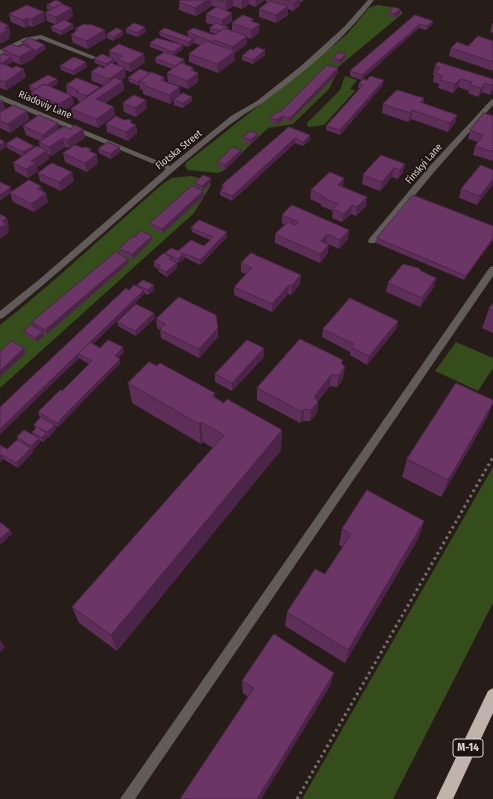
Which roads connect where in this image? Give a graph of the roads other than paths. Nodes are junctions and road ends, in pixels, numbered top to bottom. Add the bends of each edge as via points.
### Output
1 (371, 0) edge
2 (0, 54) edge
3 (94, 58) edge
4 (0, 97) edge
5 (493, 101) edge
6 (171, 169) junction
7 (372, 241) dead end
8 (493, 269) edge
9 (0, 316) edge
10 (493, 696) edge
11 (127, 799) edge
12 (444, 799) edge

1 - 6 street, Flotska Street via 344,31 310,62
2 - 3 street via 26,39 41,37
4 - 6 street, Riadoviy Lane
5 - 7 street, Finskyi Lane
6 - 9 street, Flotska Street via 29,294
8 - 11 street
10 - 12 highway, М-14

